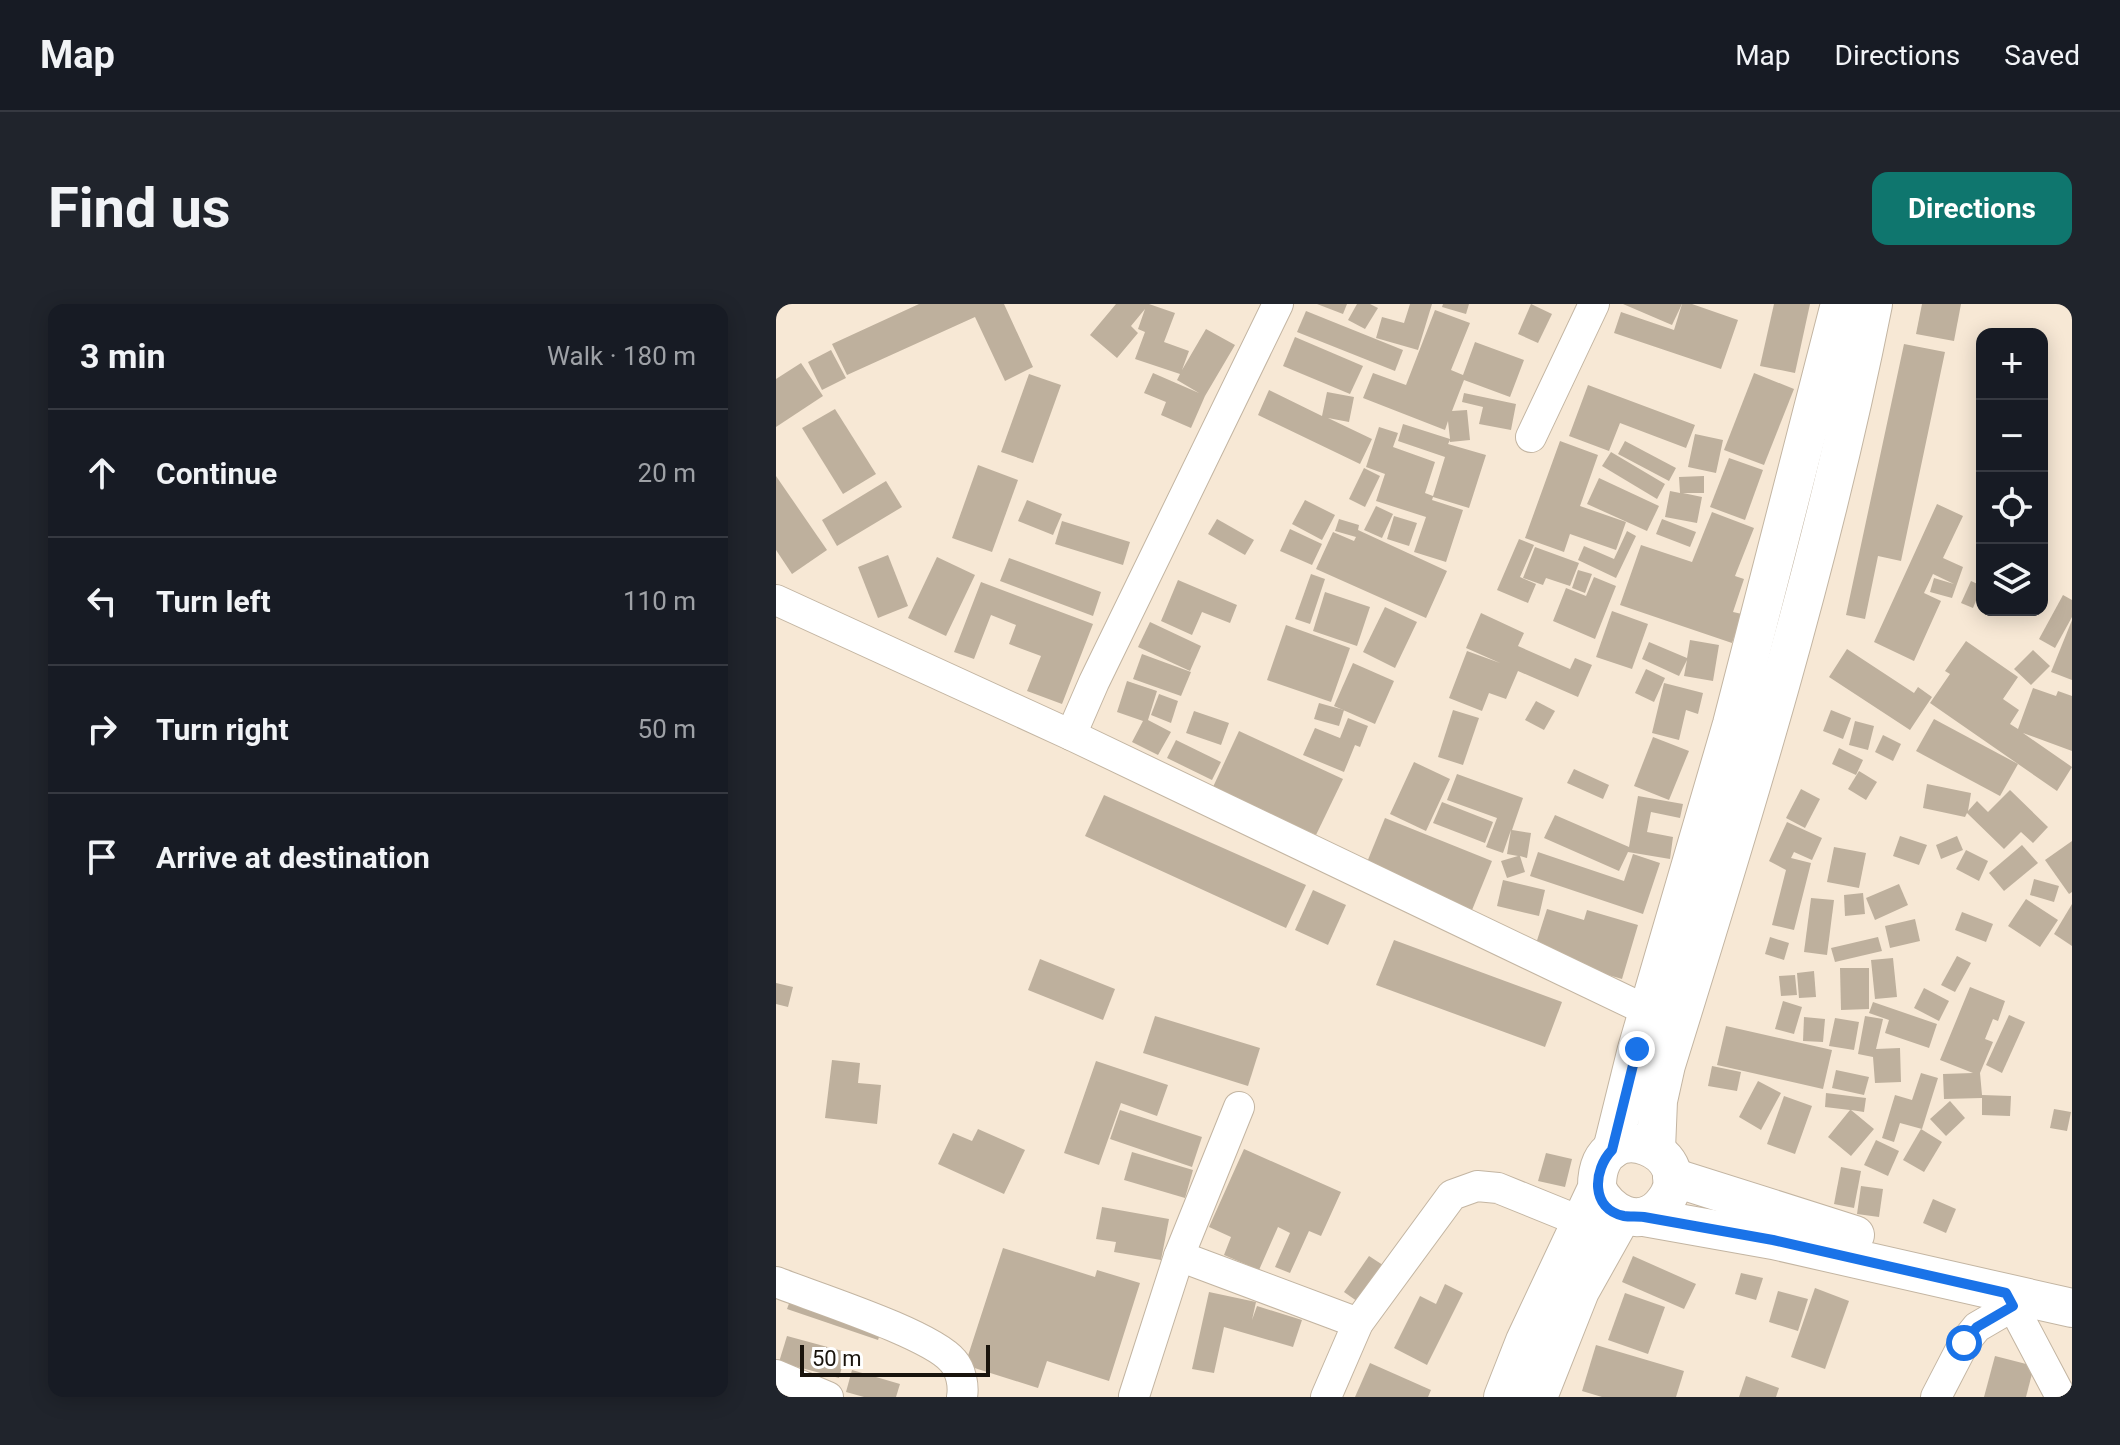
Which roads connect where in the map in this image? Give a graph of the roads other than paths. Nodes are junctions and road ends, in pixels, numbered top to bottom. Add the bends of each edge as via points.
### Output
1 (1278, 304) edge
2 (1594, 304) edge
3 (1840, 304) edge
4 (1873, 304) edge
5 (1531, 437) dead end
6 (776, 600) edge
7 (1071, 735) junction
8 (1648, 1011) junction
9 (1239, 1107) dead end
10 (1612, 1150) junction
11 (1664, 1163) junction
12 (1597, 1188) junction
13 (1633, 1216) junction
14 (1582, 1222) junction
15 (1179, 1256) junction
16 (776, 1282) edge
17 (2072, 1283) edge
18 (2009, 1300) junction
19 (2072, 1308) edge
20 (1358, 1323) junction
21 (776, 1375) edge
22 (1134, 1396) edge
23 (828, 1397) edge
24 (962, 1397) edge
25 (1326, 1397) edge
26 (1503, 1397) edge
27 (1538, 1397) edge
28 (1936, 1397) edge
29 (2061, 1397) edge

1 - 7 street
2 - 5 street
3 - 8 main road via 1732,724
4 - 11 main road via 1765,745 1666,1065 1658,1101
6 - 7 street
7 - 8 street
8 - 10 main road
9 - 15 street
10 - 11 main road via 1641,1143
10 - 12 main road via 1602,1160
11 - 13 main road via 1670,1194 1659,1209
11 - 17 main road via 1934,1259
12 - 13 main road via 1611,1209
12 - 14 main road
13 - 18 main road via 1773,1240
13 - 27 main road via 1580,1291
14 - 20 street via 1498,1188 1477,1186 1452,1195
14 - 26 main road
15 - 20 street
15 - 22 street
16 - 24 street via 932,1343 955,1363
18 - 19 main road
18 - 28 street via 1964,1343
18 - 29 street
20 - 25 street
21 - 23 street

